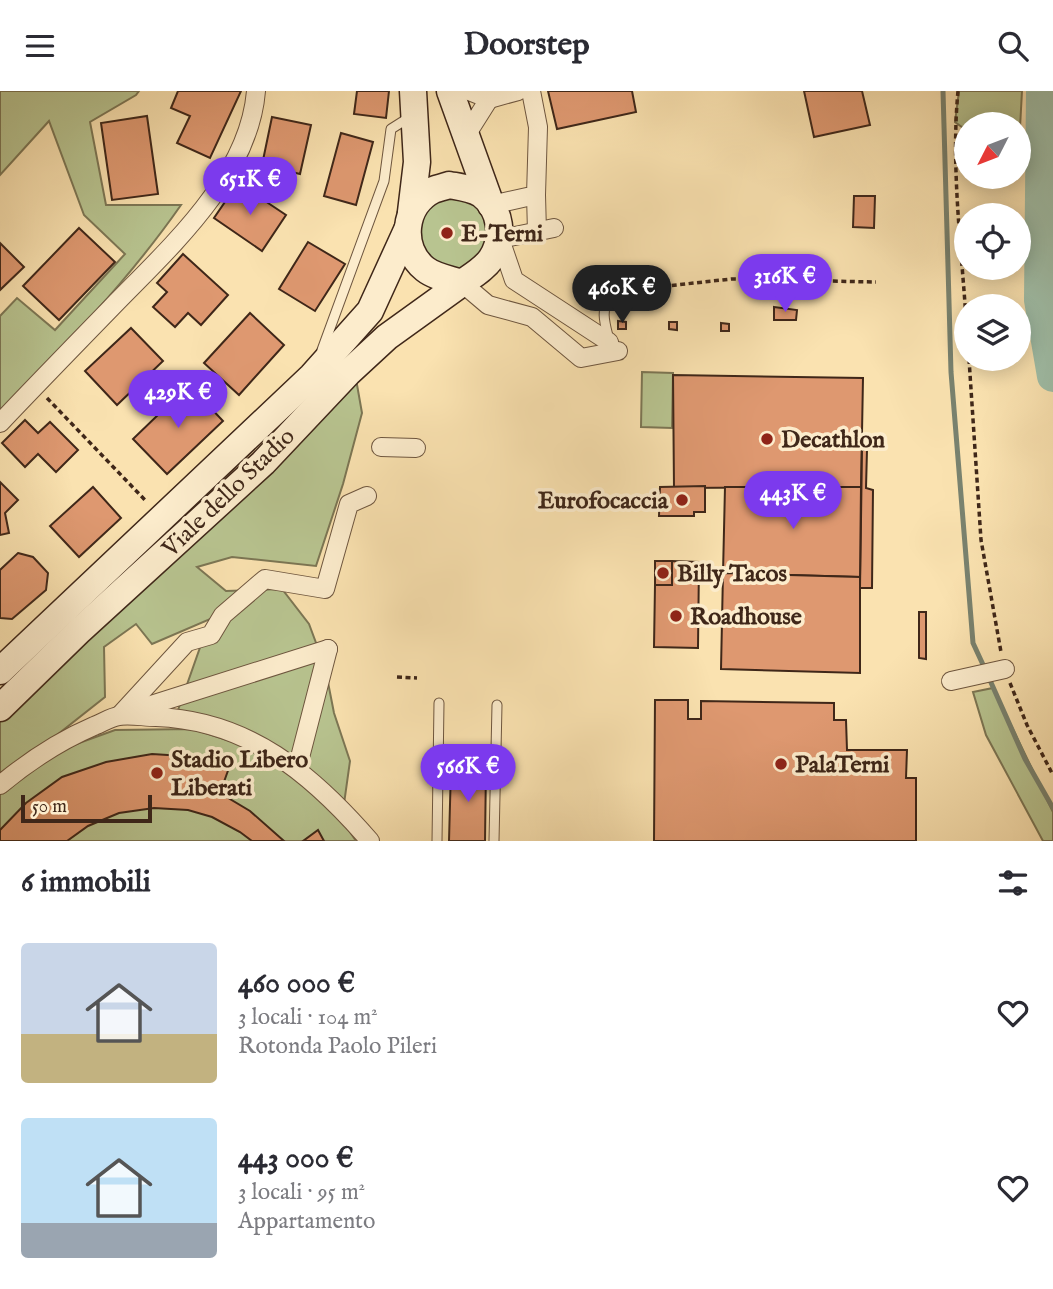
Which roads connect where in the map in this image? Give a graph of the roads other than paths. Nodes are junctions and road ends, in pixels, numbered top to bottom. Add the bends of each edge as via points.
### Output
1 (256, 91) edge
2 (450, 91) edge
3 (469, 91) edge
4 (518, 91) edge
5 (531, 91) edge
6 (489, 99) junction
7 (414, 103) edge
8 (465, 137) junction
9 (536, 195) junction
10 (491, 205) junction
11 (409, 221) junction
12 (500, 239) junction
13 (461, 283) junction
14 (610, 295) road end
15 (614, 346) junction
16 (312, 376) junction
17 (0, 423) edge
18 (380, 447) dead end
19 (416, 447) dead end
20 (367, 496) dead end
21 (1005, 669) road end
22 (0, 671) edge
23 (951, 681) dead end
24 (439, 703) dead end
25 (497, 705) dead end
26 (0, 708) edge
27 (119, 716) junction
28 (297, 769) junction
29 (0, 785) edge
30 (370, 841) edge
31 (437, 841) edge
32 (494, 841) edge

1 - 17 street via 246,134 201,213
2 - 8 main road
3 - 6 street
4 - 6 street
5 - 9 street via 538,127
6 - 8 street
7 - 11 main road, Viale dello Stadio via 417,162
7 - 16 lane via 391,129 384,181
8 - 10 main road
9 - 10 street
9 - 12 street via 546,230
10 - 11 main road via 480,194 449,185 421,199
10 - 12 main road
11 - 13 main road via 409,245 415,259 426,269
11 - 16 main road, Viale dello Stadio via 369,311
12 - 13 main road via 492,258
12 - 15 street via 514,280
13 - 15 street via 488,305 533,317 581,358
13 - 26 main road, Viale dello Stadio via 387,337 263,463
14 - 15 lane via 604,315
16 - 22 main road, Viale dello Stadio
18 - 19 street
20 - 27 street via 349,504 325,589 265,579 223,615 211,635 187,642
21 - 23 street
24 - 31 lane
25 - 32 lane
27 - 28 street via 179,718 224,731 273,751
27 - 28 street via 328,649
27 - 29 street via 41,753
28 - 30 street

